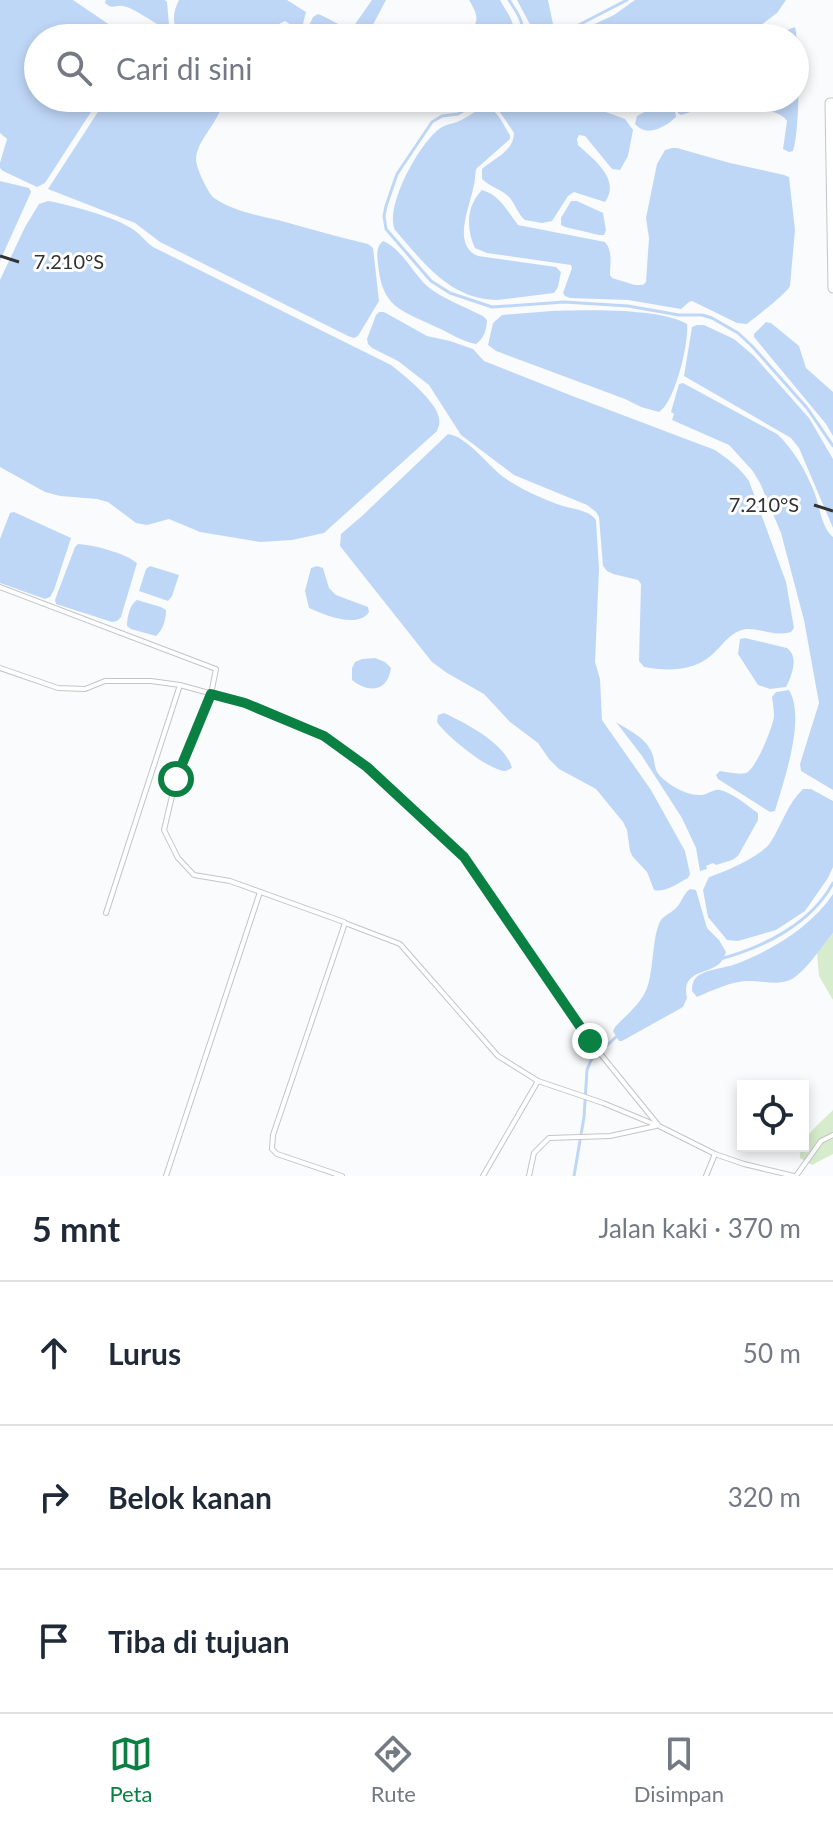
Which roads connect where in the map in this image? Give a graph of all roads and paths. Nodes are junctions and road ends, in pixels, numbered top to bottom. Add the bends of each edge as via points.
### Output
1 (833, 103) edge
2 (832, 156) edge
3 (832, 194) edge
4 (832, 245) edge
5 (833, 288) edge
6 (0, 587) edge
7 (0, 668) edge
8 (180, 685) junction
9 (211, 694) junction
10 (260, 892) junction
11 (106, 913) dead end
12 (345, 923) junction
13 (538, 1081) junction
14 (659, 1126) junction
15 (833, 1135) edge
16 (715, 1154) junction
17 (166, 1176) edge
18 (342, 1176) edge
19 (483, 1176) edge
20 (529, 1176) edge
21 (706, 1176) edge
22 (795, 1176) edge

1 - 2 street
2 - 3 street
3 - 4 street
4 - 5 street
6 - 9 lane via 216,669
7 - 8 lane via 58,688 85,689 105,681
8 - 9 lane
8 - 11 lane
9 - 10 lane via 176,779 164,830 194,875
9 - 14 lane via 324,736 367,767 464,857 590,1041
10 - 12 lane
10 - 17 lane
12 - 13 lane via 400,944 498,1056
12 - 18 lane via 272,1149
13 - 14 lane
13 - 19 lane
14 - 16 lane
14 - 20 lane via 610,1136 549,1138 534,1153
15 - 22 lane via 821,1141
16 - 21 lane
16 - 22 lane

